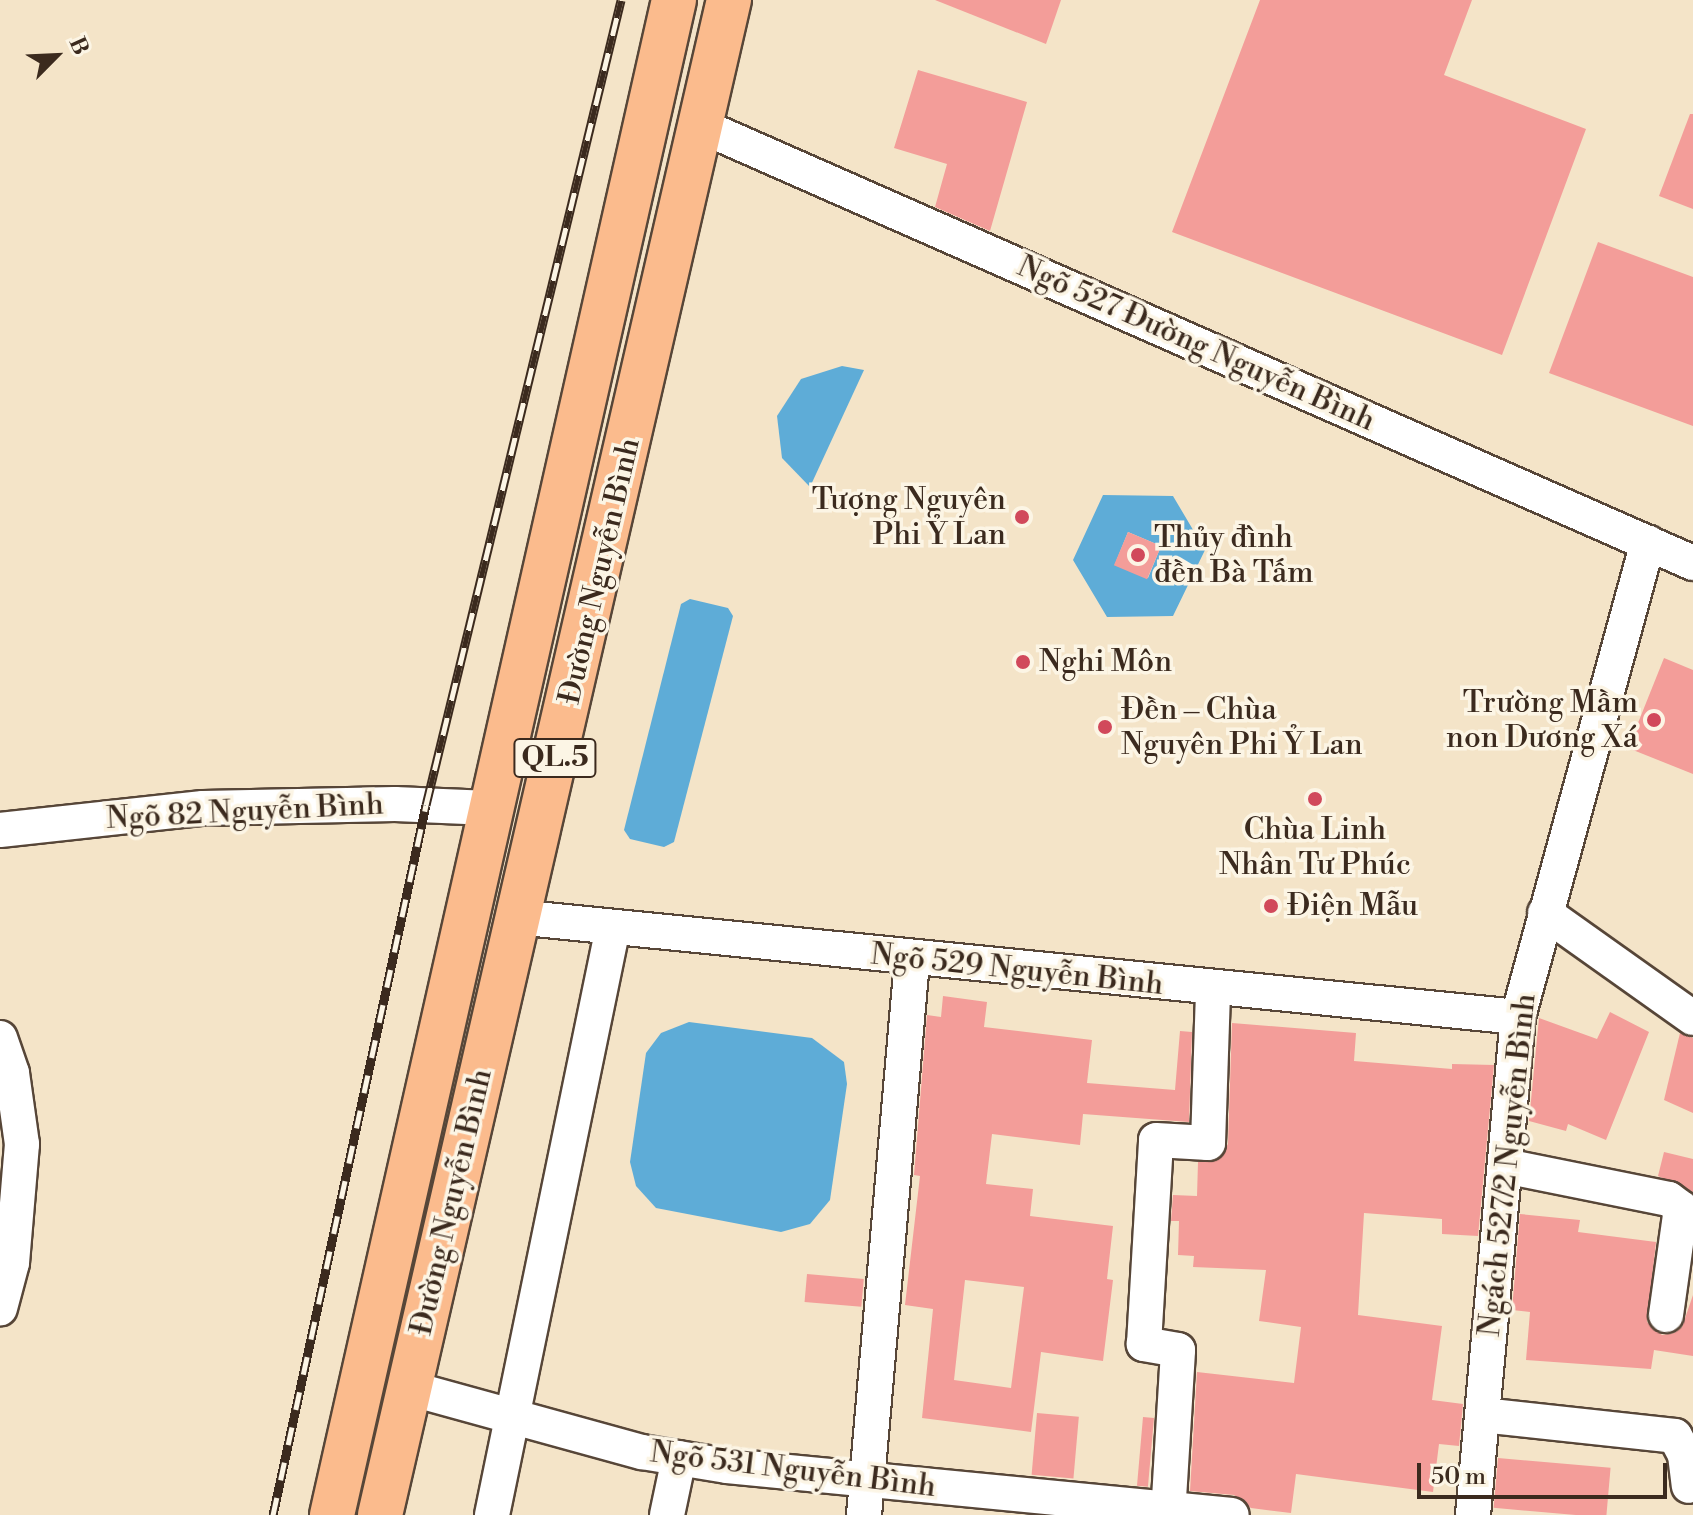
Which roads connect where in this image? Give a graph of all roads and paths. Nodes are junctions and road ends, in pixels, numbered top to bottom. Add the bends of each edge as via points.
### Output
1 (674, 0) edge
2 (729, 0) edge
3 (699, 125) junction
4 (1648, 543) junction
5 (1693, 563) edge
6 (490, 808) junction
7 (0, 830) edge
8 (1545, 913) junction
9 (516, 917) junction
10 (613, 927) junction
11 (912, 961) junction
12 (1213, 989) junction
13 (1518, 1017) junction
14 (1693, 1018) edge
15 (0, 1038) edge
16 (1505, 1166) junction
17 (0, 1308) edge
18 (1666, 1315) dead end
19 (409, 1388) junction
20 (513, 1413) junction
21 (1482, 1415) junction
22 (679, 1458) junction
23 (1689, 1486) dead end
24 (865, 1499) edge
25 (1169, 1512) edge
26 (332, 1515) edge
27 (380, 1515) edge
28 (492, 1515) edge
29 (667, 1515) edge
30 (1232, 1515) edge
31 (1473, 1515) edge

1 - 6 highway, Đường Nguyễn Bình / QL.5
2 - 3 highway, Đường Nguyễn Bình / QL.5
3 - 4 street, Ngõ 527 Đường Nguyễn Bình
3 - 9 highway, Đường Nguyễn Bình / QL.5 via 617,505
4 - 5 street, Ngõ 527 Đường Nguyễn Bình
4 - 8 street, Ngách 527/2 Nguyễn Bình
6 - 7 street, Ngõ 82 Nguyễn Bình via 203,808
6 - 26 highway, Đường Nguyễn Bình / QL.5
8 - 13 street, Ngách 527/2 Nguyễn Bình
8 - 14 street
9 - 10 street, Ngõ 529 Nguyễn Bình
9 - 19 highway, Đường Nguyễn Bình / QL.5
10 - 11 street, Ngõ 529 Nguyễn Bình
10 - 20 street
11 - 12 street, Ngõ 529 Nguyễn Bình
11 - 24 street
12 - 13 street, Ngõ 529 Nguyễn Bình
12 - 25 street via 1208,1143 1156,1140 1144,1344 1178,1350
13 - 16 street, Ngách 527/2 Nguyễn Bình
15 - 17 street via 12,1073 22,1144 12,1263
16 - 18 street via 1669,1199 1681,1208
16 - 21 street, Ngách 527/2 Nguyễn Bình
19 - 20 street, Ngõ 531 Nguyễn Bình
19 - 27 highway, Đường Nguyễn Bình / QL.5
20 - 22 street, Ngõ 531 Nguyễn Bình via 611,1444
20 - 28 street
21 - 23 street via 1675,1436 1685,1455
21 - 31 street, Ngách 527/2 Nguyễn Bình
22 - 24 street, Ngõ 531 Nguyễn Bình
22 - 29 street
24 - 25 street, Ngõ 531 Nguyễn Bình
25 - 30 street, Ngõ 531 Nguyễn Bình

